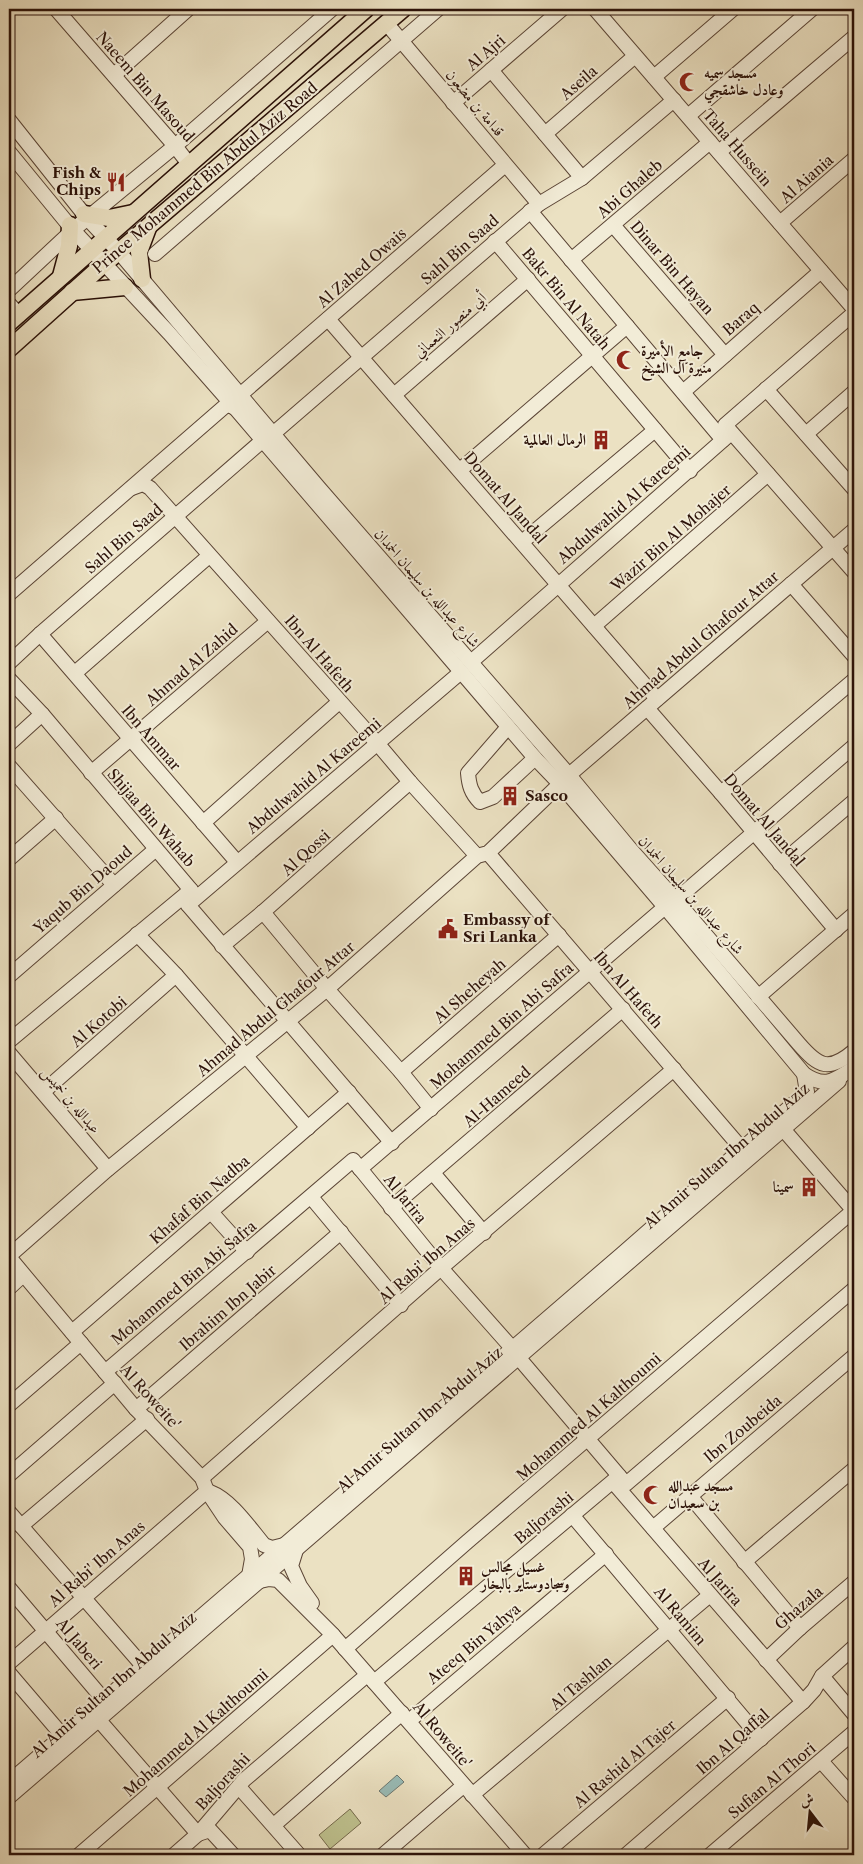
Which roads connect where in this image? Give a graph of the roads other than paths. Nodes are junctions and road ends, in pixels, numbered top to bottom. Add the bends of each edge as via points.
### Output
1 (188, 9) edge
2 (332, 9) edge
3 (366, 9) edge
4 (403, 9) edge
5 (438, 9) edge
6 (562, 9) edge
7 (595, 9) edge
8 (733, 9) edge
9 (812, 9) edge
10 (59, 10) edge
11 (386, 24) junction
12 (854, 37) edge
13 (401, 41) junction
14 (635, 56) junction
15 (491, 70) junction
16 (114, 75) junction
17 (654, 77) junction
18 (674, 100) junction
19 (453, 103) junction
20 (688, 116) junction
21 (9, 120) edge
22 (545, 134) junction
23 (710, 142) junction
24 (175, 146) junction
25 (9, 152) edge
26 (719, 152) junction
27 (854, 159) edge
28 (189, 164) junction
29 (505, 164) junction
30 (582, 178) junction
31 (534, 208) junction
32 (133, 213) junction
33 (88, 216) junction
34 (780, 224) junction
35 (613, 225) junction
36 (148, 227) junction
37 (71, 230) junction
38 (105, 237) junction
39 (495, 241) junction
40 (91, 249) junction
41 (119, 252) junction
42 (155, 254) dead end
43 (571, 260) junction
44 (108, 268) junction
45 (821, 271) junction
46 (61, 276) junction
47 (142, 280) junction
48 (528, 280) junction
49 (125, 287) junction
50 (9, 290) edge
51 (72, 292) junction
52 (854, 311) edge
53 (12, 314) edge
54 (328, 319) junction
55 (627, 326) junction
56 (9, 349) edge
57 (725, 355) junction
58 (593, 356) junction
59 (360, 357) junction
60 (766, 389) junction
61 (683, 392) junction
62 (854, 392) edge
63 (394, 395) junction
64 (237, 402) junction
65 (655, 430) junction
66 (274, 433) junction
67 (726, 433) junction
68 (806, 434) junction
69 (262, 441) junction
70 (460, 470) junction
71 (690, 470) junction
72 (768, 474) junction
73 (132, 488) junction
74 (854, 489) edge
75 (175, 516) junction
76 (854, 530) edge
77 (522, 542) junction
78 (833, 548) junction
79 (209, 556) junction
80 (854, 572) edge
81 (791, 584) junction
82 (557, 585) junction
83 (9, 594) edge
84 (268, 621) junction
85 (594, 626) junction
86 (40, 634) junction
87 (854, 656) edge
88 (9, 663) edge
89 (466, 667) junction
90 (75, 673) junction
91 (9, 679) edge
92 (854, 680) edge
93 (657, 699) junction
94 (339, 702) junction
95 (646, 708) junction
96 (42, 714) junction
97 (508, 727) junction
98 (130, 740) junction
99 (377, 743) junction
100 (9, 744) edge
101 (854, 746) edge
102 (535, 758) junction
103 (9, 766) edge
104 (91, 773) junction
105 (565, 780) junction
106 (410, 782) junction
107 (721, 793) junction
108 (854, 801) edge
109 (56, 818) junction
110 (203, 822) junction
111 (754, 833) junction
112 (156, 849) junction
113 (482, 854) junction
114 (9, 859) edge
115 (237, 862) junction
116 (780, 864) junction
117 (114, 885) junction
118 (191, 890) junction
119 (670, 903) junction
120 (188, 905) junction
121 (263, 912) junction
122 (854, 914) edge
123 (836, 930) junction
124 (137, 934) junction
125 (559, 935) junction
126 (222, 946) junction
127 (591, 972) junction
128 (176, 975) junction
129 (9, 976) edge
130 (327, 989) junction
131 (758, 997) junction
132 (623, 1009) junction
133 (287, 1022) junction
134 (9, 1041) edge
135 (854, 1052) edge
136 (9, 1053) edge
137 (246, 1057) junction
138 (813, 1060) junction
139 (845, 1066) edge
140 (674, 1069) junction
141 (401, 1072) junction
142 (804, 1074) junction
143 (822, 1081) junction
144 (43, 1092) junction
145 (349, 1092) junction
146 (812, 1096) junction
147 (431, 1109) junction
148 (308, 1128) junction
149 (783, 1129) junction
150 (392, 1143) junction
151 (742, 1149) junction
152 (356, 1165) junction
153 (108, 1169) junction
154 (433, 1173) junction
155 (311, 1197) junction
156 (391, 1208) junction
157 (854, 1210) edge
158 (211, 1212) junction
159 (341, 1232) junction
160 (484, 1233) junction
161 (247, 1252) junction
162 (9, 1257) edge
163 (442, 1268) junction
164 (23, 1275) junction
165 (9, 1288) edge
166 (854, 1288) edge
167 (401, 1305) junction
168 (76, 1337) junction
169 (515, 1353) junction
170 (854, 1356) edge
171 (105, 1372) junction
172 (115, 1383) junction
173 (9, 1405) edge
174 (136, 1409) junction
175 (147, 1419) junction
176 (588, 1439) junction
177 (854, 1469) edge
178 (9, 1475) edge
179 (620, 1481) junction
180 (204, 1484) junction
181 (690, 1496) junction
182 (9, 1512) edge
183 (572, 1515) junction
184 (22, 1526) junction
185 (653, 1528) junction
186 (291, 1546) junction
187 (606, 1554) junction
188 (744, 1562) junction
189 (254, 1578) junction
190 (854, 1582) edge
191 (9, 1588) edge
192 (710, 1595) junction
193 (84, 1597) junction
194 (800, 1628) junction
195 (670, 1630) junction
196 (46, 1631) junction
197 (333, 1635) junction
198 (854, 1647) edge
199 (345, 1649) junction
200 (766, 1660) junction
201 (9, 1663) edge
202 (143, 1666) junction
203 (9, 1673) edge
204 (822, 1676) junction
205 (370, 1678) junction
206 (728, 1698) junction
207 (104, 1700) junction
208 (803, 1702) junction
209 (854, 1714) edge
210 (406, 1717) junction
211 (98, 1719) junction
212 (854, 1732) edge
213 (62, 1735) junction
214 (761, 1739) junction
215 (821, 1761) junction
216 (9, 1782) edge
217 (239, 1786) junction
218 (157, 1789) junction
219 (468, 1790) junction
220 (9, 1797) edge
221 (854, 1798) edge
222 (274, 1825) junction
223 (198, 1834) junction
224 (79, 1855) edge
225 (174, 1855) edge
226 (233, 1855) edge
227 (299, 1855) edge
228 (383, 1855) edge
229 (525, 1855) edge
230 (544, 1855) edge
231 (626, 1855) edge
232 (710, 1855) edge

1 - 16 street
2 - 24 street
3 - 28 main road, Prince Mohammed Bin Abdul Aziz Road
4 - 11 main road, Prince Mohammed Bin Abdul Aziz Road
5 - 13 street
6 - 15 street, Al Ajri
7 - 14 street, Taha Hussein
8 - 17 street
9 - 20 street
10 - 16 street, Naeem Bin Masoud
11 - 13 street, قدامة بن مضعون
11 - 36 main road, Prince Mohammed Bin Abdul Aziz Road
12 - 26 street
13 - 19 street, قدامة بن مضعون
13 - 42 street
14 - 17 street, Taha Hussein
14 - 22 street, Aseila
15 - 19 street, Al Ajri
15 - 22 street
16 - 24 street, Naeem Bin Masoud
17 - 18 street, Taha Hussein
18 - 20 street, Taha Hussein
18 - 30 street, Sahl Bin Saad
19 - 29 street, قدامة بن مضعون
20 - 23 street, Taha Hussein
21 - 33 street, شارع عبدالله بن سليمان الحمدان
22 - 30 street
23 - 26 street, Taha Hussein
23 - 35 street, Abi Ghaleb
24 - 28 street, Naeem Bin Masoud
24 - 33 street
25 - 37 street, شارع عبدالله بن سليمان الحمدان
26 - 34 street, Taha Hussein
27 - 34 street, Al Aiania
28 - 32 main road, Prince Mohammed Bin Abdul Aziz Road
29 - 31 street, قدامة بن مضعون
29 - 54 street, Al Zahed Owais
30 - 31 street, Sahl Bin Saad
31 - 39 street, Sahl Bin Saad
31 - 43 street, قدامة بن مضعون
32 - 33 main road via 109,218
32 - 38 main road, Prince Mohammed Bin Abdul Aziz Road
33 - 37 street
33 - 38 street, شارع عبدالله بن سليمان الحمدان
34 - 45 street, Taha Hussein
35 - 43 street, Abi Ghaleb
35 - 57 street, Dinar Bin Hayan
36 - 41 main road, Prince Mohammed Bin Abdul Aziz Road
36 - 47 main road via 140,252
37 - 40 street, شارع عبدالله بن سليمان الحمدان
37 - 46 main road
37 - 50 street
38 - 40 main road, Prince Mohammed Bin Abdul Aziz Road
38 - 41 street, شارع عبدالله بن سليمان الحمدان
39 - 48 street, Bakr Bin Al Natah
39 - 59 street, Sahl Bin Saad
40 - 44 street, شارع عبدالله بن سليمان الحمدان
40 - 46 main road, Prince Mohammed Bin Abdul Aziz Road
41 - 44 main road, Prince Mohammed Bin Abdul Aziz Road
41 - 47 street, شارع عبدالله بن سليمان الحمدان
43 - 55 street, قدامة بن مضعون
44 - 49 street, شارع عبدالله بن سليمان الحمدان
44 - 51 main road, Prince Mohammed Bin Abdul Aziz Road
45 - 52 street, Taha Hussein
45 - 57 street, Baraq
46 - 53 main road, Prince Mohammed Bin Abdul Aziz Road
47 - 64 street, شارع عبدالله بن سليمان الحمدان
48 - 58 street, Bakr Bin Al Natah
48 - 63 street, أبي منصور النعماني
49 - 51 main road
49 - 64 street, شارع عبدالله بن سليمان الحمدان
51 - 56 main road, Prince Mohammed Bin Abdul Aziz Road
52 - 60 street, Abdulwahid Al Kareemi
54 - 59 street, Domat Al Jandal
54 - 64 street, Al Zahed Owais
55 - 58 street
55 - 61 street, قدامة بن مضعون
57 - 61 street, Baraq
58 - 65 street, Bakr Bin Al Natah
58 - 70 street
59 - 63 street, Domat Al Jandal
59 - 66 street, Sahl Bin Saad
60 - 67 street, Abdulwahid Al Kareemi
60 - 68 street
61 - 67 street, قدامة بن مضعون
62 - 68 street
63 - 70 street, Domat Al Jandal
64 - 66 street, شارع عبدالله بن سليمان الحمدان
64 - 69 street, شارع عبدالله بن سليمان الحمدان
64 - 73 street, Al Zahed Owais via 224,407
65 - 71 street, Bakr Bin Al Natah
65 - 77 street
66 - 89 street, شارع عبدالله بن سليمان الحمدان
67 - 71 street, Abdulwahid Al Kareemi
67 - 72 street, قدامة بن مضعون
68 - 74 street
69 - 75 street, Sahl Bin Saad
69 - 89 street, شارع عبدالله بن سليمان الحمدان
70 - 77 street, Domat Al Jandal
71 - 82 street, Abdulwahid Al Kareemi
72 - 78 street, قدامة بن مضعون
72 - 85 street, Wazir Bin Al Mohajer
73 - 75 street, Ibn Al Hafeth via 143,484 150,488
73 - 83 street, Al Zahed Owais
75 - 79 street, Ibn Al Hafeth
75 - 86 street, Sahl Bin Saad
76 - 78 street, Ahmad Abdul Ghafour Attar
77 - 82 street, Domat Al Jandal
78 - 80 street, قدامة بن مضعون
78 - 81 street, Ahmad Abdul Ghafour Attar
79 - 84 street, Ibn Al Hafeth
79 - 90 street
81 - 87 street
81 - 93 street, Ahmad Abdul Ghafour Attar
82 - 85 street, Domat Al Jandal
82 - 89 street, Abdulwahid Al Kareemi
84 - 94 street, Ibn Al Hafeth
84 - 98 street, Ahmad Al Zahid
85 - 93 street, Domat Al Jandal
86 - 88 street, Sahl Bin Saad
86 - 90 street, Ibn Ammar
89 - 97 street, شارع عبدالله بن سليمان الحمدان
89 - 99 street, Abdulwahid Al Kareemi
89 - 105 street, شارع عبدالله بن سليمان الحمدان
90 - 98 street, Ibn Ammar
91 - 96 street, Shijaa Bin Wahab
92 - 107 street
93 - 95 street, Ahmad Abdul Ghafour Attar
94 - 99 street, Ibn Al Hafeth
94 - 110 street
95 - 105 street, Ahmad Abdul Ghafour Attar
95 - 107 street, Domat Al Jandal
96 - 100 street
96 - 104 street, Shijaa Bin Wahab
97 - 102 street, شارع عبدالله بن سليمان الحمدان
97 - 102 street via 468,773 474,796 480,802 493,797
98 - 104 street, Ahmad Al Zahid
98 - 110 street, Ibn Ammar
99 - 106 street, Ibn Al Hafeth
99 - 115 street, Abdulwahid Al Kareemi
101 - 111 street, Mohammed Bin Abi Safra
102 - 105 street, شارع عبدالله بن سليمان الحمدان
103 - 109 street
104 - 112 street, Shijaa Bin Wahab
105 - 113 street, Ahmad Abdul Ghafour Attar
105 - 119 street, شارع عبدالله بن سليمان الحمدان via 632,851
106 - 113 street, Ibn Al Hafeth
106 - 121 street, Al Qossi
107 - 111 street, Domat Al Jandal
108 - 116 street
109 - 114 street
109 - 117 street
110 - 115 street, Ibn Ammar
111 - 116 street, Domat Al Jandal
111 - 119 street, Mohammed Bin Abi Safra
112 - 117 street, Yaqub Bin Daoud
112 - 118 street, Shijaa Bin Wahab
113 - 125 street, Ibn Al Hafeth
113 - 130 street, Ahmad Abdul Ghafour Attar
115 - 120 street, Abdulwahid Al Kareemi
116 - 123 street, Domat Al Jandal
117 - 129 street, Yaqub Bin Daoud
118 - 120 street, Shijaa Bin Wahab
118 - 124 street
119 - 127 street, Mohammed Bin Abi Safra
119 - 131 street, شارع عبدالله بن سليمان الحمدان
119 - 142 street, شارع عبدالله بن سليمان الحمدان
120 - 126 street
121 - 126 street, Al Qossi
121 - 130 street
122 - 123 street
123 - 131 street
124 - 128 street
124 - 134 street
125 - 127 street, Ibn Al Hafeth
125 - 141 street, Al Sheheyah
126 - 133 street
127 - 132 street, Ibn Al Hafeth
127 - 147 street, Mohammed Bin Abi Safra
128 - 137 street
128 - 144 street, Al Kotobi
130 - 133 street, Ahmad Abdul Ghafour Attar
130 - 141 street
131 - 138 street, شارع عبدالله بن سليمان الحمدان
132 - 140 street, Ibn Al Hafeth
132 - 154 street, Al-Hameed
133 - 137 street, Ahmad Abdul Ghafour Attar
133 - 145 street
135 - 139 street
136 - 144 street, عبدالله بن خميس
137 - 148 street
137 - 153 street, Ahmad Abdul Ghafour Attar
138 - 139 street
138 - 142 street via 816,1072 812,1076
138 - 143 street, شارع عبدالله بن سليمان الحمدان via 820,1068
139 - 143 street, Al Amir Sultan Ibn Abdul Aziz
139 - 146 street, Al Amir Sultan Ibn Abdul Aziz
140 - 151 street, Ibn Al Hafeth
140 - 160 street, Al Rabi' Ibn Anas
141 - 147 street
142 - 143 street
142 - 146 street, Al Amir Sultan Ibn Abdul Aziz
143 - 146 street via 822,1093
144 - 153 street, عبدالله بن خميس
145 - 148 street, Khafaf Bin Nadba
145 - 150 street
146 - 149 street, Al Amir Sultan Ibn Abdul Aziz
146 - 151 street, Al Amir Sultan Ibn Abdul Aziz
147 - 150 street, Mohammed Bin Abi Safra
148 - 158 street, Khafaf Bin Nadba
149 - 157 street
149 - 169 street, Al Amir Sultan Ibn Abdul Aziz
150 - 152 street, Mohammed Bin Abi Safra
151 - 169 street, Al Amir Sultan Ibn Abdul Aziz
152 - 155 street, Mohammed Bin Abi Safra
152 - 156 street, Al Jarira
153 - 162 street, Ahmad Abdul Ghafour Attar
154 - 156 street, Al-Hameed
154 - 160 street
155 - 159 street
155 - 161 street, Mohammed Bin Abi Safra
156 - 163 street, Al Jarira
157 - 176 street, Mohammed Al Kalthoumi
158 - 161 street
158 - 168 street, Khafaf Bin Nadba
159 - 167 street
159 - 174 street, Ibrahim Ibn Jabir
160 - 163 street, Al Rabi' Ibn Anas
161 - 171 street, Mohammed Bin Abi Safra
162 - 164 street, Al Roweite'
163 - 167 street, Al Rabi' Ibn Anas
163 - 169 street, Al Jarira
164 - 165 street
164 - 168 street, Al Roweite'
166 - 179 street, Baljorashi
167 - 180 street, Al Rabi' Ibn Anas
168 - 171 street, Al Roweite'
168 - 173 street, Khafaf Bin Nadba
169 - 176 street, Al Jarira
169 - 186 street, Al Amir Sultan Ibn Abdul Aziz
170 - 181 street, Ibn Zoubeida
171 - 172 street, Al Roweite'
172 - 174 street, Al Roweite'
172 - 178 street
174 - 175 street, Al Roweite'
175 - 180 street, Al Roweite'
175 - 184 street
176 - 179 street, Al Jarira
176 - 199 street, Mohammed Al Kalthoumi
177 - 188 street
179 - 183 street, Baljorashi
179 - 185 street, Al Jarira
180 - 186 street, Al Roweite' via 229,1504 264,1545 272,1548
180 - 189 street, Al Roweite' via 225,1518 250,1547
180 - 193 street, Al Rabi' Ibn Anas
181 - 185 street, Ibn Zoubeida
181 - 188 street
182 - 184 street
183 - 187 street, Al Ramim
183 - 205 street, Baljorashi
184 - 193 street
185 - 192 street, Al Jarira
186 - 189 street, Al Amir Sultan Ibn Abdul Aziz
186 - 197 street via 294,1575
187 - 195 street, Al Ramim
187 - 210 street, Ateeq Bin Yahya
188 - 194 street
189 - 197 street via 278,1580
189 - 202 street, Al Amir Sultan Ibn Abdul Aziz
189 - 211 street, Al Amir Sultan Ibn Abdul Aziz
190 - 194 street, Ghazala
191 - 196 street, Al Jaberi
192 - 195 street, Al Tashlan
192 - 200 street, Al Jarira
193 - 196 street, Al Rabi' Ibn Anas
193 - 202 street
194 - 200 street, Ghazala
195 - 206 street, Al Ramim
195 - 219 street, Al Tashlan
196 - 201 street, Al Rabi' Ibn Anas
196 - 207 street, Al Jaberi
197 - 199 street, Al Roweite'
197 - 218 street, Mohammed Al Kalthoumi
198 - 204 street, Ibn Al Qaffal
199 - 205 street, Al Roweite'
200 - 208 street, Al Jarira
202 - 207 street, Al Amir Sultan Ibn Abdul Aziz
203 - 213 street
204 - 208 street, Ibn Al Qaffal
204 - 209 street
205 - 210 street, Al Roweite'
205 - 217 street, Baljorashi
206 - 214 street, Al Ramim
206 - 230 street, Al Rashid Al Tajer
207 - 213 street, Al Amir Sultan Ibn Abdul Aziz
208 - 214 street, Ibn Al Qaffal
210 - 219 street, Al Roweite'
210 - 222 street, Ateeq Bin Yahya
211 - 218 street
211 - 220 street, Al Amir Sultan Ibn Abdul Aziz
212 - 215 street, Sufian Al Thori
213 - 216 street, Al Amir Sultan Ibn Abdul Aziz
214 - 231 street, Ibn Al Qaffal
215 - 221 street
215 - 232 street, Sufian Al Thori
217 - 222 street
217 - 223 street, Baljorashi
218 - 223 street
218 - 224 street, Mohammed Al Kalthoumi
219 - 228 street, Al Tashlan
219 - 229 street, Al Roweite'
222 - 227 street
223 - 225 street, Baljorashi
223 - 226 street via 210,1830

